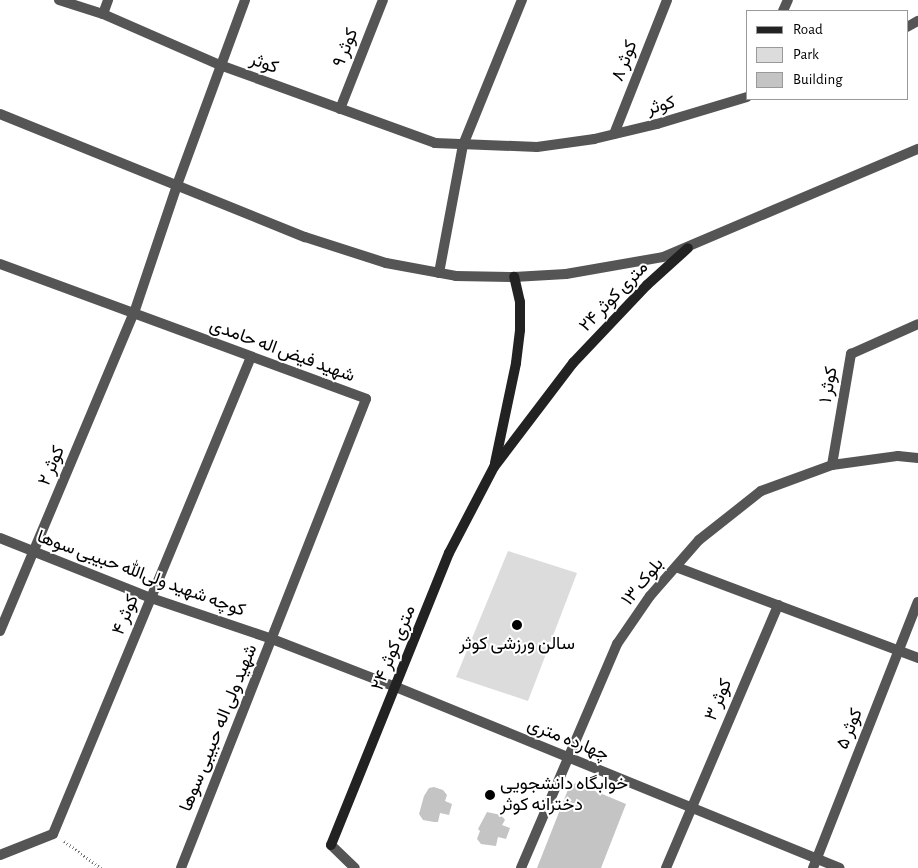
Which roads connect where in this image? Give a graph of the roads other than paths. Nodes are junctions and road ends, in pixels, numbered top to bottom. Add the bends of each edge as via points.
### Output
1 (59, 0) edge
2 (108, 0) edge
3 (245, 0) edge
4 (383, 0) edge
5 (522, 0) edge
6 (667, 0) edge
7 (103, 14) junction
8 (220, 65) junction
9 (746, 97) edge
10 (340, 109) junction
11 (0, 114) edge
12 (614, 134) junction
13 (463, 145) junction
14 (918, 149) edge
15 (177, 185) junction
16 (688, 248) junction
17 (1, 268) edge
18 (439, 273) junction
19 (514, 277) junction
20 (134, 313) junction
21 (918, 324) edge
22 (251, 357) junction
23 (918, 458) edge
24 (832, 464) junction
25 (494, 467) junction
26 (0, 538) edge
27 (33, 552) junction
28 (676, 567) junction
29 (151, 598) junction
30 (918, 602) edge
31 (778, 606) junction
32 (0, 631) edge
33 (272, 639) junction
34 (899, 651) junction
35 (918, 658) edge
36 (396, 687) junction
37 (568, 757) junction
38 (691, 808) junction
39 (0, 855) edge
40 (815, 863) edge
41 (181, 868) edge
42 (355, 868) edge
43 (521, 868) edge
44 (666, 868) edge
45 (840, 868) edge

1 - 7 street, کوثر
2 - 7 street
3 - 8 street, کوثر ۲
4 - 10 street, کوثر ۹
5 - 13 street
6 - 12 street, کوثر ۸
7 - 8 street, کوثر
8 - 10 street, کوثر
8 - 15 street, کوثر ۲
9 - 12 street, کوثر
10 - 13 street, کوثر via 435,143
11 - 15 street
12 - 13 street, کوثر via 537,147
13 - 18 street
14 - 16 street
15 - 18 street via 305,237 386,263
15 - 20 street, کوثر ۲
16 - 19 street via 663,257 566,274
16 - 25 street, ۲۴ متری کوثر via 647,285 573,363
17 - 20 street, شهید فیض اله حامدی
18 - 19 street
19 - 25 street, ۲۴ متری کوثر via 520,302 520,330
20 - 22 street, شهید فیض اله حامدی
20 - 27 street, کوثر ۲
21 - 24 street, کوثر ۱ via 851,354
22 - 29 street, کوثر ۴
22 - 33 street, شهید فیض اله حامدی via 366,399
23 - 24 street, بلوک ۱۳ via 898,456
24 - 28 street, بلوک ۱۳ via 761,491 699,540
25 - 36 street, ۲۴ متری کوثر via 449,553
26 - 27 street, کوچه شهید ولی‌الله حبیبی سوها
27 - 29 street, کوچه شهید ولی‌الله حبیبی سوها
27 - 32 street, کوثر ۲
28 - 31 street
28 - 37 street, بلوک ۱۳ via 650,596 617,644
29 - 33 street, کوچه شهید ولی‌الله حبیبی سوها
29 - 39 street, کوثر ۴ via 53,834
30 - 34 street, کوثر ۵
31 - 34 street
31 - 38 street, کوثر ۳
33 - 36 street, شهید ولی اله حبیبی سوها
33 - 41 street, شهید ولی اله حبیبی سوها
34 - 35 street
34 - 40 street, کوثر ۵
36 - 37 street, چهارده متری
36 - 42 street, ۲۴ متری کوثر via 331,845
37 - 38 street, چهارده متری
37 - 43 street, بلوک ۱۳
38 - 40 street, چهارده متری
38 - 44 street, کوثر ۳
40 - 45 street, چهارده متری

